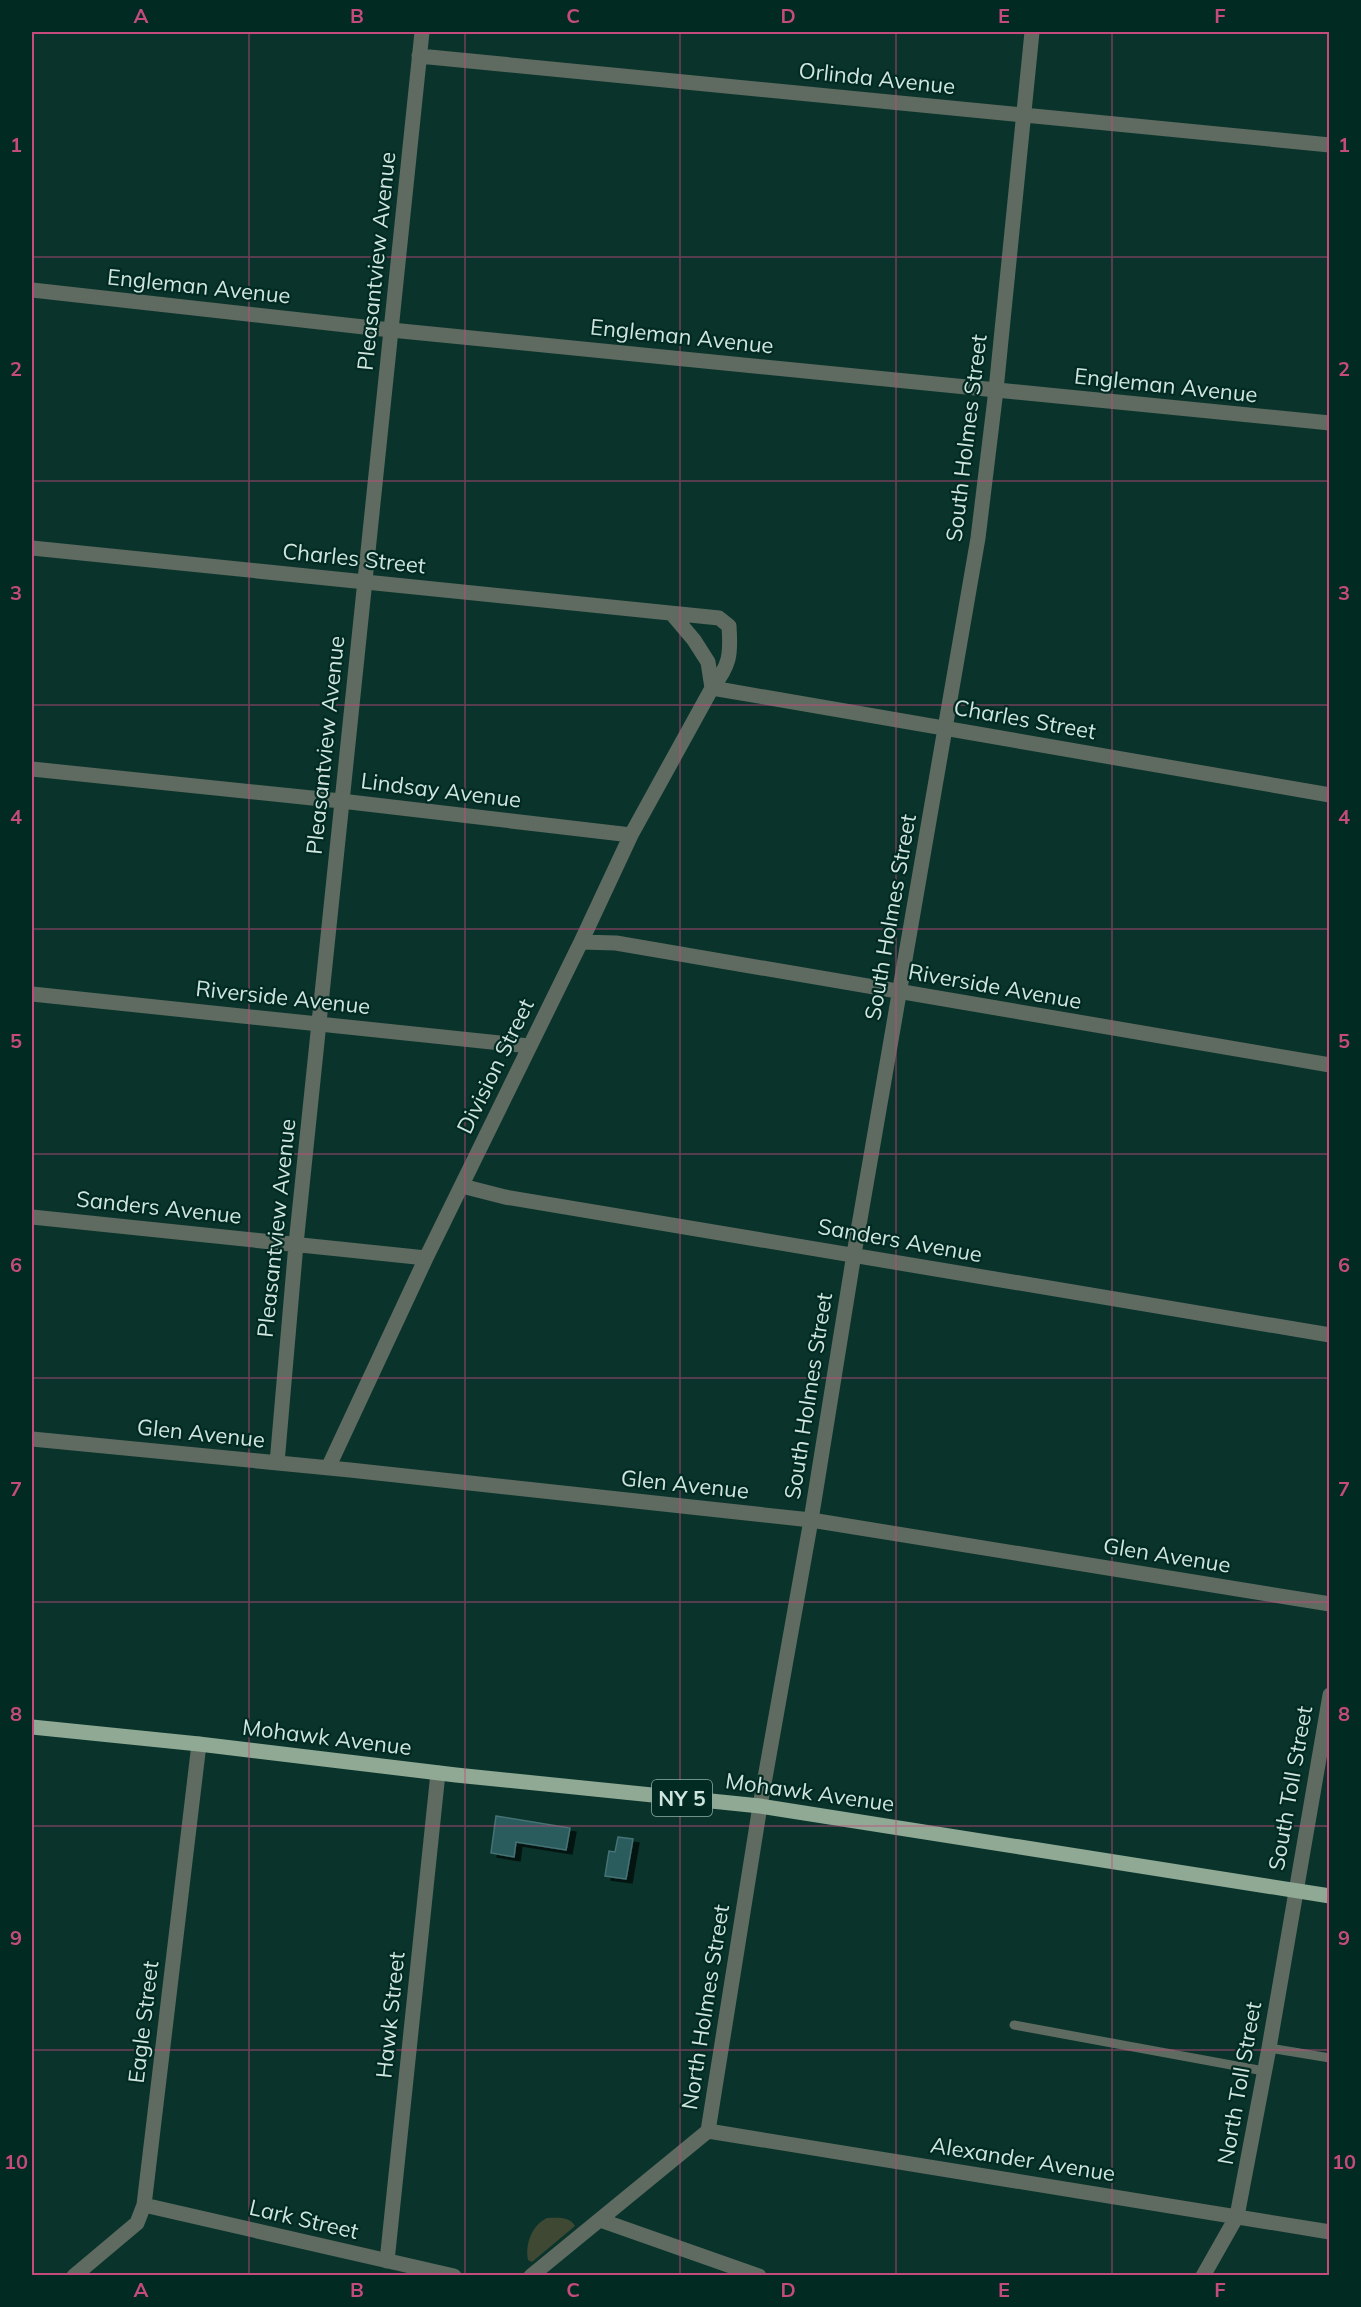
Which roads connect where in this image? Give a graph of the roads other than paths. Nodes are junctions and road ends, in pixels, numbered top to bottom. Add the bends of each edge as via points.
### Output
1 (422, 32) edge
2 (1032, 32) edge
3 (420, 56) junction
4 (1024, 115) junction
5 (1329, 145) edge
6 (32, 290) edge
7 (391, 330) junction
8 (996, 390) junction
9 (1329, 423) edge
10 (32, 548) edge
11 (364, 582) junction
12 (672, 614) junction
13 (712, 688) junction
14 (946, 728) junction
15 (32, 769) edge
16 (1329, 795) edge
17 (341, 801) junction
18 (631, 835) junction
19 (581, 942) junction
20 (899, 992) junction
21 (32, 994) edge
22 (320, 1024) junction
23 (529, 1046) junction
24 (1329, 1065) edge
25 (462, 1186) junction
26 (32, 1217) edge
27 (296, 1244) junction
28 (854, 1254) junction
29 (426, 1258) junction
30 (1329, 1335) edge
31 (32, 1439) edge
32 (277, 1463) junction
33 (328, 1468) junction
34 (811, 1520) junction
35 (1329, 1604) edge
36 (1329, 1695) edge
37 (32, 1727) edge
38 (199, 1744) junction
39 (438, 1773) junction
40 (760, 1806) junction
41 (1295, 1890) junction
42 (1329, 1896) edge
43 (1014, 2025) dead end
44 (1269, 2048) junction
45 (1329, 2058) edge
46 (1264, 2071) junction
47 (708, 2131) junction
48 (144, 2205) junction
49 (1237, 2216) junction
50 (600, 2220) junction
51 (1329, 2232) edge
52 (387, 2261) junction
53 (727, 2271) edge
54 (74, 2276) edge
55 (454, 2276) edge
56 (531, 2276) edge
57 (759, 2276) edge
58 (1203, 2276) edge

1 - 3 street, Pleasantview Avenue
2 - 4 street, South Holmes Street
3 - 4 street, Orlinda Avenue
3 - 7 street, Pleasantview Avenue
4 - 5 street, Orlinda Avenue
4 - 8 street, South Holmes Street
6 - 7 street, Engleman Avenue
7 - 8 street, Engleman Avenue
7 - 11 street, Pleasantview Avenue
8 - 9 street, Engleman Avenue
8 - 14 street, South Holmes Street via 978,538
10 - 11 street, Charles Street
11 - 12 street, Charles Street
11 - 17 street, Pleasantview Avenue
12 - 13 street via 708,662
12 - 13 street, Charles Street via 719,618 729,626 731,647 726,670
13 - 14 street, Charles Street
13 - 18 street, Division Street
14 - 16 street, Charles Street
14 - 20 street, South Holmes Street
15 - 17 street, Lindsay Avenue
17 - 18 street, Lindsay Avenue
17 - 22 street, Pleasantview Avenue
18 - 19 street, Division Street
19 - 20 street, Riverside Avenue via 616,943
19 - 23 street, Division Street
20 - 24 street, Riverside Avenue
20 - 28 street, South Holmes Street
21 - 22 street, Riverside Avenue
22 - 23 street, Riverside Avenue
22 - 27 street, Pleasantview Avenue
23 - 25 street, Division Street
25 - 28 street, Sanders Avenue via 505,1197
25 - 29 street, Division Street
26 - 27 street, Sanders Avenue
27 - 29 street, Sanders Avenue
27 - 32 street, Pleasantview Avenue
28 - 30 street, Sanders Avenue
28 - 34 street, South Holmes Street
29 - 33 street, Division Street
31 - 32 street, Glen Avenue
32 - 33 street, Glen Avenue
33 - 34 street, Glen Avenue
34 - 35 street, Glen Avenue
34 - 40 street, South Holmes Street
36 - 41 street, South Toll Street
37 - 38 main road, Mohawk Avenue / NY 5
38 - 39 main road, Mohawk Avenue / NY 5
38 - 48 street, Eagle Street
39 - 40 main road, Mohawk Avenue / NY 5
39 - 52 street, Hawk Street
40 - 41 main road, Mohawk Avenue / NY 5
40 - 47 street, North Holmes Street
41 - 42 main road, Mohawk Avenue / NY 5
41 - 44 street, North Toll Street
43 - 46 lane
44 - 45 lane
44 - 46 street, North Toll Street
46 - 49 street, North Toll Street
47 - 49 street, Alexander Avenue
47 - 50 street, North Holmes Street
48 - 52 street, Lark Street
48 - 54 street, Eagle Street via 137,2223
49 - 51 street, Alexander Avenue
49 - 58 street, North Toll Street
50 - 53 street
50 - 56 street, North Holmes Street
52 - 55 street, Lark Street
53 - 57 street

